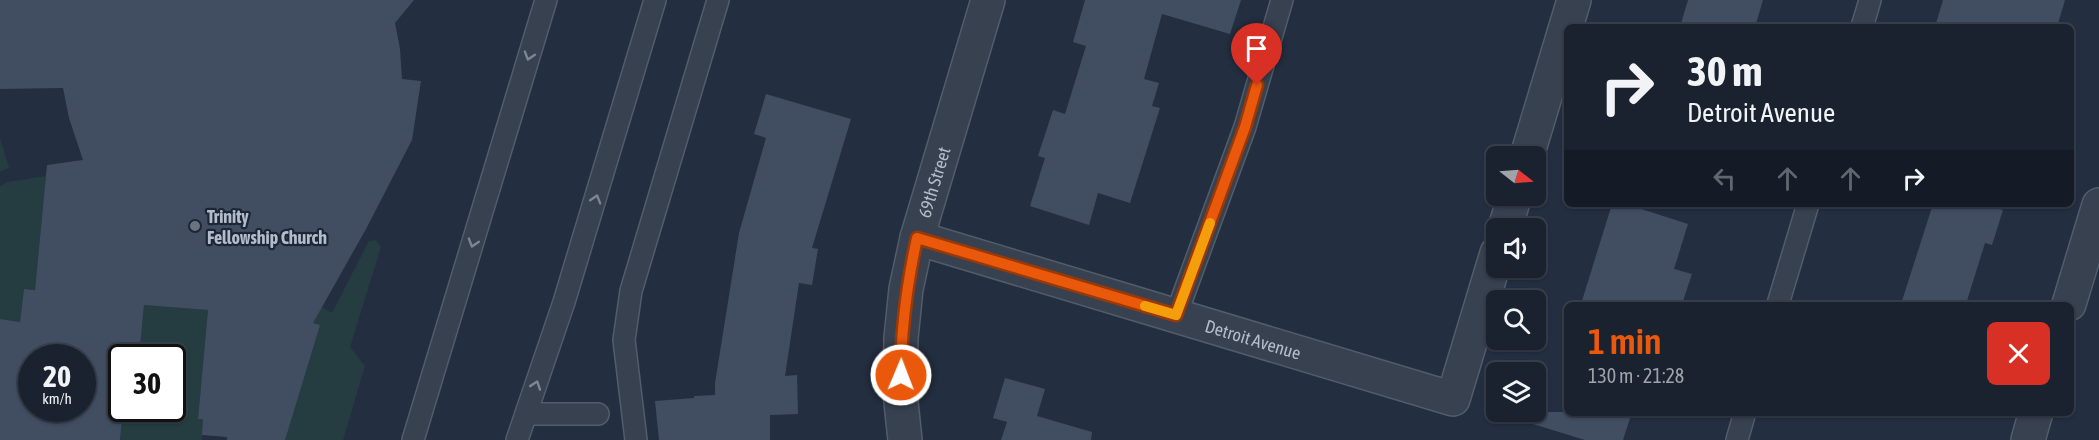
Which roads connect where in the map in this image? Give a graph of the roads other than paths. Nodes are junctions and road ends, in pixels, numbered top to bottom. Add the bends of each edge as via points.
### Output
1 (546, 0) edge
2 (656, 0) edge
3 (718, 0) edge
4 (988, 0) edge
5 (1282, 0) edge
6 (1574, 0) edge
7 (1870, 0) edge
8 (1567, 24) edge
9 (1863, 24) edge
10 (1564, 33) edge
11 (1530, 146) edge
12 (2099, 205) edge
13 (1807, 207) edge
14 (917, 238) junction
15 (1489, 278) edge
16 (1779, 302) edge
17 (2070, 302) edge
18 (1176, 315) junction
19 (526, 414) junction
20 (598, 414) dead end
21 (1744, 416) edge
22 (2035, 416) edge
23 (413, 440) edge
24 (517, 440) edge
25 (636, 440) edge
26 (904, 440) edge
27 (1737, 440) edge
28 (2028, 440) edge

1 -> 23 lane
19 -> 2 lane
3 - 25 lane via 631,291 624,340
4 - 14 street, 69th Street
5 - 18 lane via 1245,127
6 - 8 street
7 - 9 lane
10 - 11 street
12 - 17 street
13 - 16 lane
14 - 18 street, Detroit Avenue
14 - 26 street, 69th Street via 901,338
15 - 18 street, Detroit Avenue via 1453,399
19 - 20 lane
19 - 24 lane
21 - 27 lane
22 - 28 street

